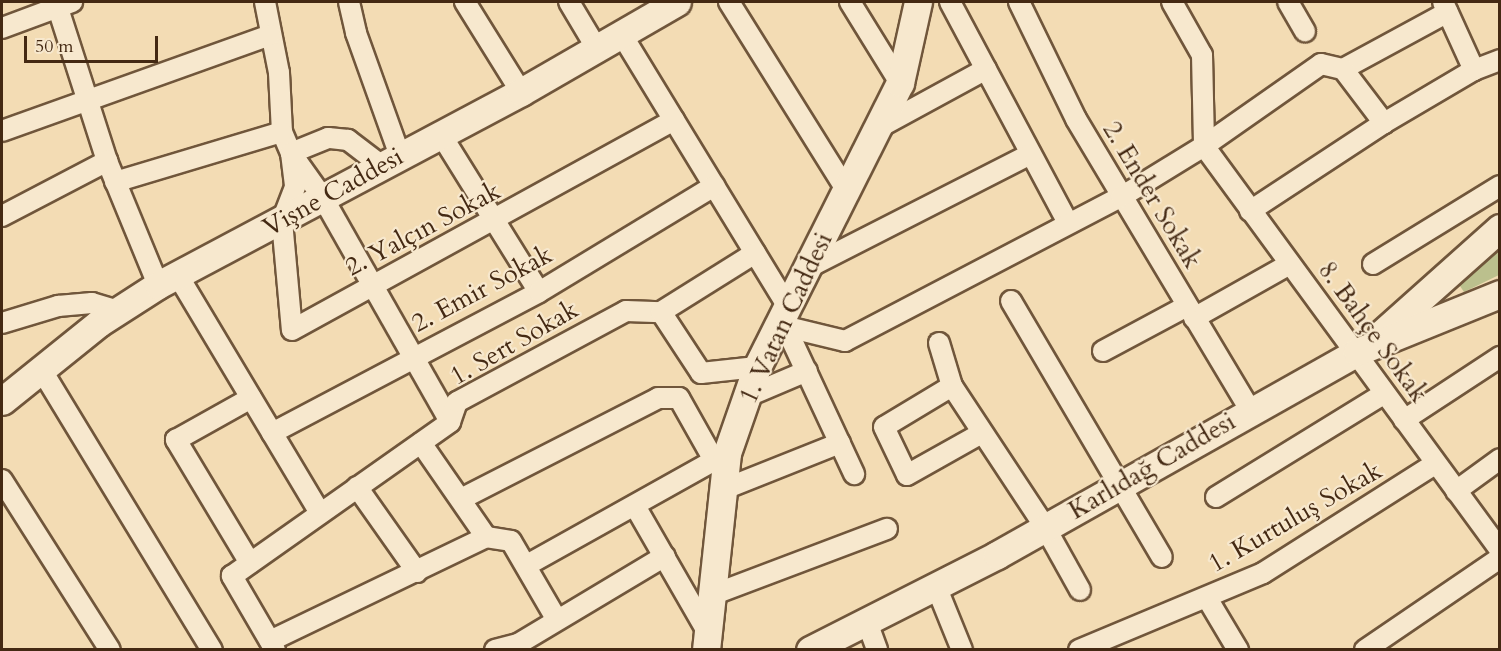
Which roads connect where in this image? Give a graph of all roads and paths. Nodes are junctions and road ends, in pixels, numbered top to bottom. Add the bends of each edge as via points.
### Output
1 (265, 2) edge
2 (349, 2) edge
3 (465, 2) edge
4 (569, 2) edge
5 (677, 2) edge
6 (729, 2) edge
7 (850, 2) edge
8 (918, 2) edge
9 (950, 2) edge
10 (1019, 2) edge
11 (1172, 2) edge
12 (1288, 2) edge
13 (62, 3) edge
14 (1445, 7) edge
15 (2, 28) edge
16 (1305, 32) dead end
17 (270, 35) junction
18 (622, 35) junction
19 (597, 49) junction
20 (1500, 60) edge
21 (986, 69) junction
22 (1343, 69) junction
23 (1474, 70) junction
24 (900, 82) junction
25 (521, 92) junction
26 (86, 98) junction
27 (674, 120) junction
28 (1384, 123) junction
29 (878, 128) junction
30 (2, 131) edge
31 (282, 132) junction
32 (440, 133) junction
33 (1204, 146) junction
34 (291, 153) junction
35 (1031, 154) junction
36 (107, 161) junction
37 (391, 161) junction
38 (116, 182) junction
39 (714, 186) junction
40 (1500, 186) edge
41 (847, 190) junction
42 (1121, 197) junction
43 (323, 198) junction
44 (1250, 211) junction
45 (2, 216) edge
46 (282, 221) junction
47 (496, 221) junction
48 (1068, 224) junction
49 (1500, 228) edge
50 (755, 254) junction
51 (1290, 264) junction
52 (1373, 264) dead end
53 (809, 267) junction
54 (168, 279) junction
55 (373, 287) junction
56 (539, 292) junction
57 (1500, 294) edge
58 (1011, 301) dead end
59 (118, 311) junction
60 (662, 312) junction
61 (1190, 312) junction
62 (785, 321) junction
63 (2, 323) edge
64 (939, 343) dead end
65 (1103, 351) dead end
66 (1357, 352) junction
67 (1500, 357) edge
68 (411, 358) junction
69 (757, 367) junction
70 (41, 369) junction
71 (807, 372) junction
72 (952, 386) junction
73 (1385, 393) junction
74 (748, 396) junction
75 (251, 398) junction
76 (2, 401) edge
77 (1250, 410) junction
78 (1404, 420) junction
79 (450, 422) junction
80 (272, 433) junction
81 (980, 434) junction
82 (421, 443) junction
83 (840, 443) junction
84 (720, 457) junction
85 (1500, 459) edge
86 (1435, 464) junction
87 (854, 474) dead end
88 (2, 480) edge
89 (1119, 485) junction
90 (357, 487) junction
91 (722, 490) junction
92 (1456, 491) junction
93 (1216, 497) dead end
94 (461, 499) junction
95 (635, 506) junction
96 (320, 513) junction
97 (1046, 528) junction
98 (887, 529) dead end
99 (486, 537) junction
100 (1500, 550) edge
101 (665, 556) junction
102 (1162, 557) dead end
103 (1500, 558) edge
104 (250, 563) junction
105 (527, 565) junction
106 (417, 572) junction
107 (936, 586) junction
108 (1080, 590) dead end
109 (712, 595) junction
110 (1208, 598) junction
111 (557, 620) junction
112 (867, 622) junction
113 (707, 641) edge
114 (273, 645) edge
115 (110, 650) edge
116 (212, 650) edge
117 (495, 650) edge
118 (810, 650) edge
119 (877, 650) edge
120 (962, 650) edge
121 (1079, 650) edge
122 (1238, 650) edge
123 (1365, 650) edge

1 - 17 street
2 - 37 street
3 - 25 street
4 - 19 street
5 - 18 main road, Vişne Caddesi
6 - 41 street
7 - 24 street
8 - 24 main road, 1. Vatan Caddesi
9 - 21 street
10 - 42 street, 2. Ender Sokak via 1076,119
11 - 33 street via 1202,55
12 - 16 street
13 - 15 street
13 - 26 street
14 - 22 street
14 - 23 street
17 - 26 street
17 - 31 street via 279,73
18 - 19 main road, Vişne Caddesi
18 - 27 street
19 - 25 main road, Vişne Caddesi
20 - 23 street
21 - 29 street
21 - 35 street
22 - 28 street
22 - 33 street via 1322,64
23 - 28 street
24 - 29 main road, 1. Vatan Caddesi
25 - 32 main road, Vişne Caddesi
26 - 30 street
26 - 36 street
27 - 39 street
27 - 47 street, 2. Yalçın Sokak
28 - 44 street
29 - 41 main road, 1. Vatan Caddesi
31 - 34 street
31 - 38 street
32 - 37 main road, Vişne Caddesi
32 - 47 street
33 - 42 street
33 - 44 street, 8. Bahçe Sokak
34 - 37 street via 328,138 348,140
34 - 43 street
34 - 46 street via 295,188
35 - 48 street
35 - 53 street
36 - 38 street
36 - 45 street
37 - 43 main road, Vişne Caddesi
38 - 54 street
39 - 50 street
39 - 56 street, 2. Emir Sokak
40 - 52 street
41 - 53 main road, 1. Vatan Caddesi
42 - 48 street
42 - 61 street, 2. Ender Sokak
43 - 46 main road, Vişne Caddesi
43 - 55 street
44 - 51 street, 8. Bahçe Sokak
46 - 54 main road, Vişne Caddesi
46 - 55 street, 2. Yalçın Sokak via 292,330
47 - 55 street, 2. Yalçın Sokak
47 - 56 street
48 - 62 street via 845,341
49 - 66 main road via 1401,318
50 - 60 street
50 - 62 street
51 - 61 street
51 - 66 street, 8. Bahçe Sokak
53 - 62 main road, 1. Vatan Caddesi
54 - 59 main road, Vişne Caddesi
54 - 75 street
55 - 68 street
56 - 68 street, 2. Emir Sokak
57 - 66 main road, Karlıdağ Caddesi
58 - 89 street
59 - 63 street via 92,303 58,306
59 - 70 main road, Vişne Caddesi
60 - 69 street via 701,373
60 - 79 street, 1. Sert Sokak via 626,311 457,402
61 - 65 street
61 - 77 street, 2. Ender Sokak
62 - 69 main road, 1. Vatan Caddesi
62 - 71 street
64 - 72 street
66 - 73 street, 8. Bahçe Sokak
66 - 77 main road, Karlıdağ Caddesi
67 - 78 street
68 - 79 street
68 - 80 street, 2. Emir Sokak
69 - 74 main road, 1. Vatan Caddesi
70 - 76 main road, Vişne Caddesi
70 - 116 street
71 - 74 street
71 - 83 street
72 - 81 street
72 - 81 street via 884,427 908,475
73 - 78 street, 8. Bahçe Sokak
73 - 93 street
74 - 84 main road, 1. Vatan Caddesi
75 - 80 street
75 - 104 street via 176,440
77 - 89 main road, Karlıdağ Caddesi
78 - 86 street, 8. Bahçe Sokak
79 - 82 street, 1. Sert Sokak
80 - 96 street
81 - 97 street
82 - 90 street, 1. Sert Sokak
82 - 94 street
83 - 87 street
83 - 91 street
84 - 91 main road, 1. Vatan Caddesi
84 - 94 street via 679,398 658,398
84 - 95 street
85 - 92 street
86 - 92 street, 8. Bahçe Sokak
86 - 110 street, 1. Kurtuluş Sokak via 1263,573
88 - 115 street
89 - 97 main road, Karlıdağ Caddesi
89 - 102 street
90 - 96 street, 1. Sert Sokak
90 - 106 street
91 - 109 main road, 1. Vatan Caddesi
92 - 100 street, 8. Bahçe Sokak
94 - 99 street
95 - 101 street
95 - 105 street
96 - 104 street, 1. Sert Sokak
97 - 107 main road, Karlıdağ Caddesi
97 - 108 street
98 - 109 street
99 - 105 street via 511,541
99 - 106 street
101 - 111 street
101 - 113 street
103 - 123 street
104 - 114 street, 1. Sert Sokak via 232,576
105 - 111 street
106 - 114 street
107 - 112 main road, Karlıdağ Caddesi
107 - 120 street
109 - 113 main road, 1. Vatan Caddesi
110 - 121 street, 1. Kurtuluş Sokak
110 - 122 street
111 - 117 street via 518,644
112 - 118 main road, Karlıdağ Caddesi
112 - 119 street

